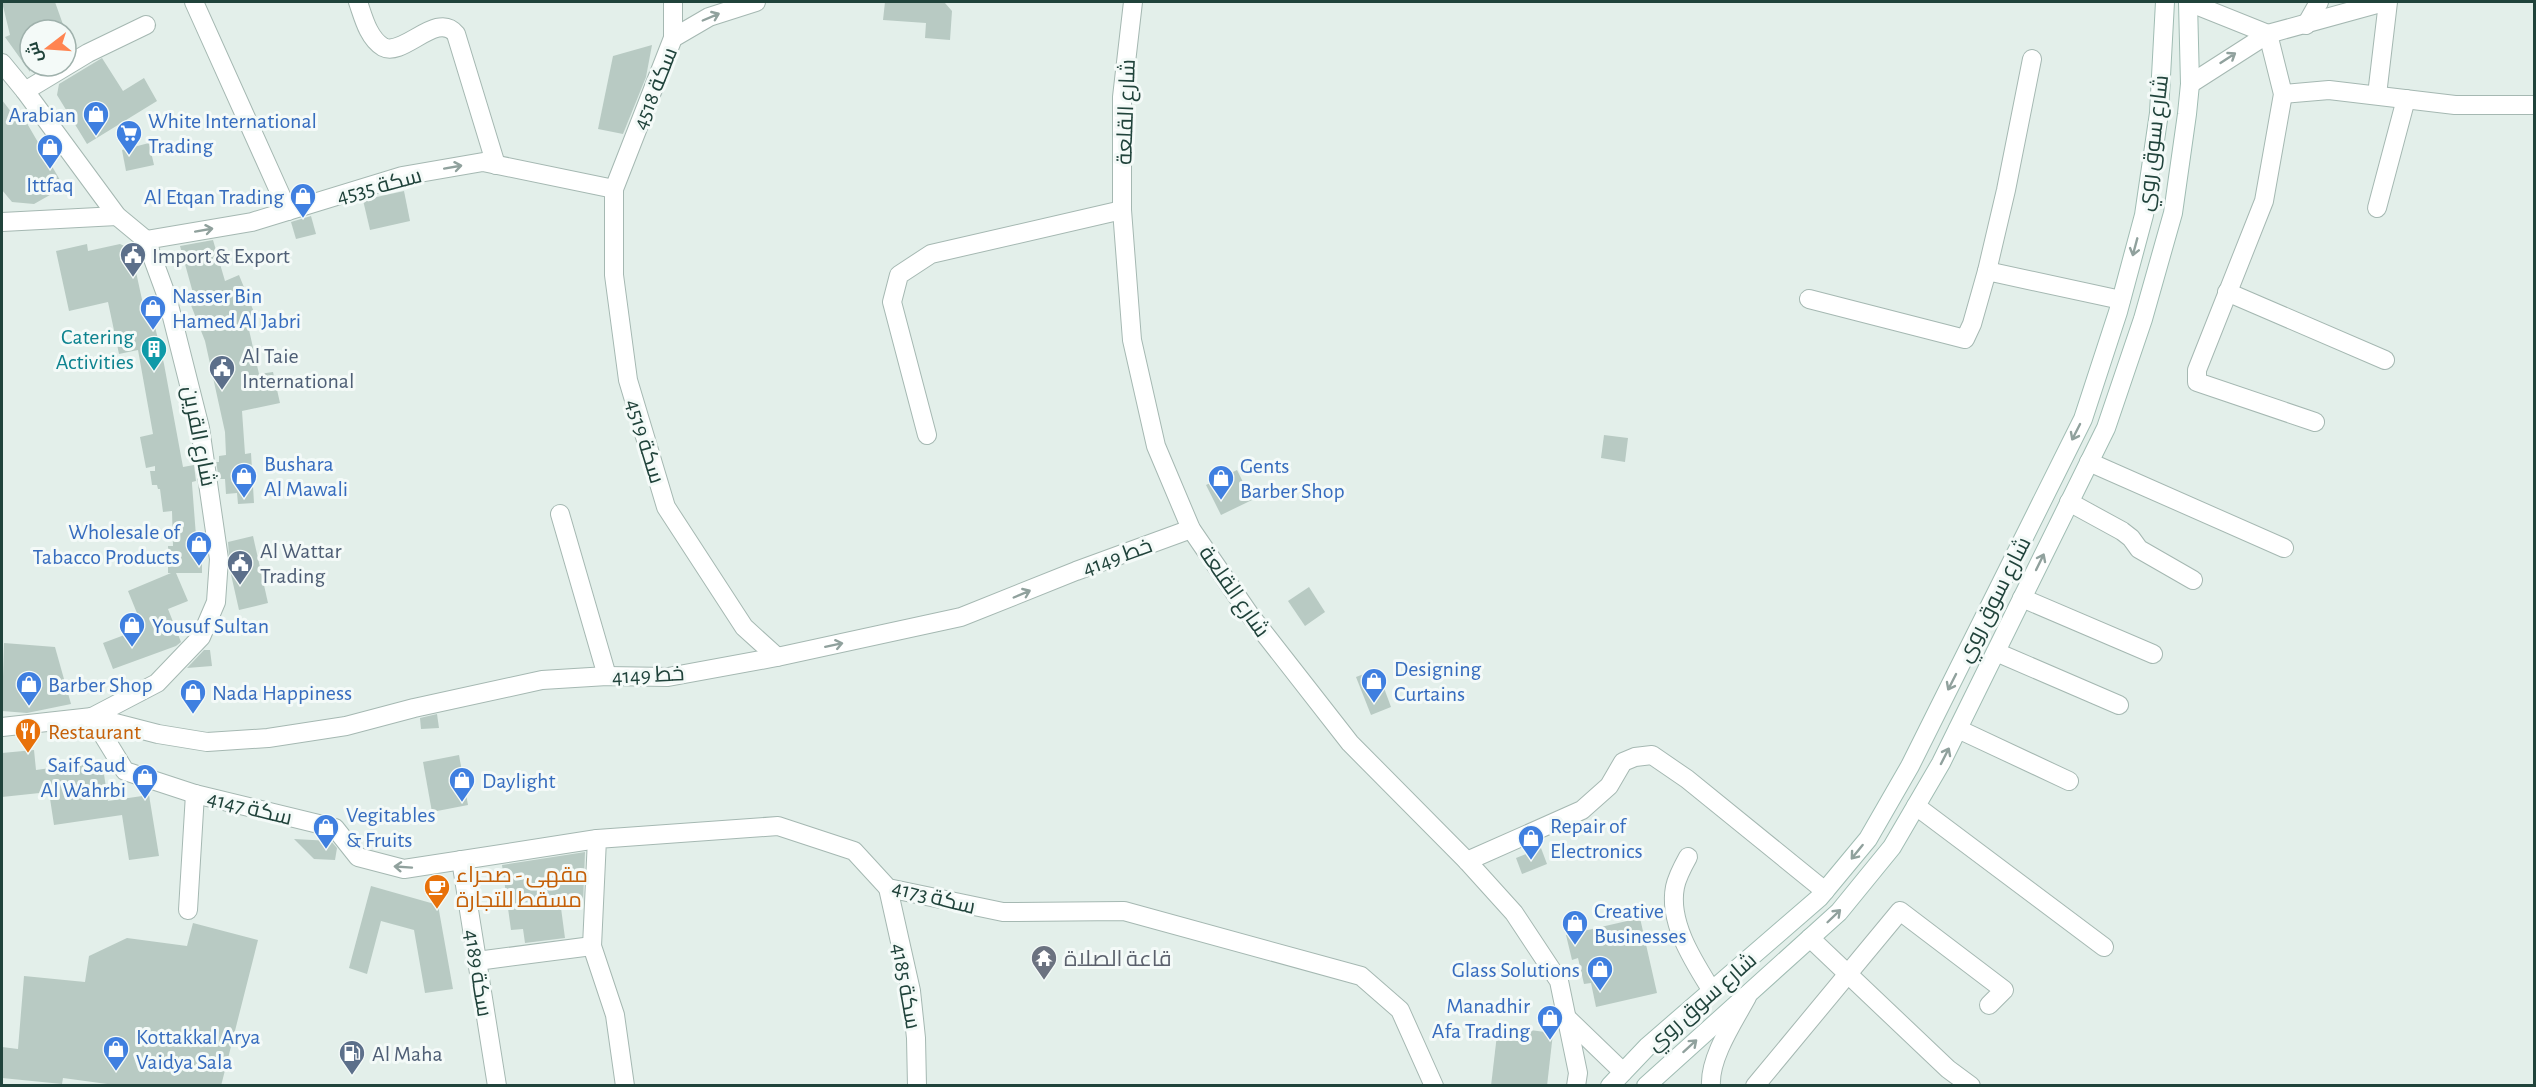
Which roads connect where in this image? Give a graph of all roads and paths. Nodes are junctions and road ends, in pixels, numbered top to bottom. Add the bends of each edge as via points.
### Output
1 (194, 2) edge
2 (358, 2) edge
3 (673, 2) edge
4 (756, 2) edge
5 (1133, 2) edge
6 (2165, 2) edge
7 (2188, 2) edge
8 (2319, 2) edge
9 (2386, 2) edge
10 (146, 25) dead end
11 (2306, 25) junction
12 (2268, 34) junction
13 (673, 38) junction
14 (2032, 59) dead end
15 (2, 63) edge
16 (2190, 84) junction
17 (25, 91) junction
18 (2283, 94) junction
19 (2377, 95) junction
20 (2406, 99) junction
21 (2535, 105) edge
22 (496, 165) junction
23 (614, 189) junction
24 (2377, 208) dead end
25 (1122, 210) junction
26 (288, 211) junction
27 (117, 216) junction
28 (2, 222) edge
29 (146, 240) junction
30 (1987, 272) junction
31 (2227, 292) junction
32 (1809, 299) dead end
33 (2121, 300) junction
34 (2385, 360) dead end
35 (2314, 422) dead end
36 (927, 435) dead end
37 (2089, 462) junction
38 (2069, 502) junction
39 (560, 514) dead end
40 (1191, 529) junction
41 (2284, 548) dead end
42 (2193, 580) dead end
43 (2022, 598) junction
44 (1996, 652) junction
45 (2152, 654) dead end
46 (777, 657) junction
47 (607, 676) junction
48 (2119, 705) dead end
49 (92, 717) junction
50 (2, 727) edge
51 (1958, 729) junction
52 (2069, 781) dead end
53 (195, 794) junction
54 (1916, 806) junction
55 (597, 839) junction
56 (1688, 857) dead end
57 (461, 860) junction
58 (1467, 861) junction
59 (888, 888) junction
60 (1825, 891) junction
61 (188, 910) dead end
62 (1810, 938) junction
63 (592, 946) junction
64 (2104, 948) dead end
65 (477, 961) junction
66 (1847, 975) junction
67 (1712, 991) junction
68 (1749, 993) junction
69 (1989, 1005) dead end
70 (1567, 1018) junction
71 (1623, 1072) junction
72 (497, 1086) edge
73 (625, 1086) edge
74 (917, 1086) edge
75 (1434, 1086) edge
76 (1576, 1086) edge
77 (1610, 1086) edge
78 (1646, 1086) edge
79 (1711, 1086) edge
80 (1755, 1086) edge
81 (1971, 1086) edge

1 - 26 street
2 - 22 street via 368,30 383,47 392,48 435,28 453,29
3 - 13 street
13 -> 4 street, سكة 4518 via 710,16
5 - 25 street, شارع القلعة via 1122,97
6 -> 33 street, شارع سوق روي via 2159,113 2144,215
7 - 12 street
7 - 16 street, شارع سوق روي
8 - 11 street
9 - 11 street
9 - 19 street
10 - 17 street via 88,53
11 - 12 street
16 -> 12 street
12 - 18 street
13 - 23 street, سكة 4518
14 - 30 street
15 - 17 street
16 - 37 street, شارع سوق روي via 2173,213 2143,319 2106,428
17 - 27 street
18 - 19 street via 2329,90
18 - 31 street via 2264,201
19 - 20 street
20 - 21 street via 2455,105
20 - 24 street
22 - 23 street, سكة 4535
26 -> 22 street, سكة 4535 via 402,176 483,162
23 - 46 street, سكة 4519 via 614,275 628,380 666,507 744,627
25 - 36 street via 931,254 899,275 892,302
25 - 40 street, شارع القلعة via 1132,340 1156,446
29 -> 26 street, سكة 4535 via 252,222
27 - 28 street
27 - 29 street
29 - 49 street, شارع القرين via 167,297 200,428 219,560 216,602 201,637 157,683
30 - 32 street via 1965,339
30 - 33 street
31 - 34 street
31 - 35 street via 2197,370 2197,382
33 -> 60 street, شارع سوق روي via 2083,420 1910,766 1868,839
37 - 38 street, شارع سوق روي
37 - 41 street
38 - 42 street via 2122,531 2139,549
43 -> 38 street, شارع سوق روي
39 - 47 street
46 -> 40 street, 4149 خط via 961,617
40 - 58 street, شارع القلعة via 1250,615 1350,743
43 - 44 street, شارع سوق روي
43 - 45 street
44 - 48 street
44 - 51 street, شارع سوق روي
46 - 47 street, 4149 خط via 668,677
47 - 49 street, 4149 خط via 542,680 345,726 268,738 207,742
49 - 50 street, شارع القرين
49 - 53 street, سكة 4147 via 125,771
51 - 52 street
54 -> 51 street, شارع سوق روي
57 -> 53 street, سكة 4147 via 404,869 358,857 335,828
53 - 61 street
62 -> 54 street, شارع سوق روي via 1839,912 1892,847
54 - 64 street
55 - 57 street, سكة 4147
55 - 59 street, سكة 4173 via 778,826 854,851
55 - 63 street
56 - 67 street via 1674,887 1675,915 1690,956
57 - 65 street, سكة 4189
58 - 60 street via 1582,810 1609,786 1623,762 1652,755
58 - 70 street, شارع القلعة via 1514,912 1559,981
59 - 74 street, سكة 4185 via 911,991
59 - 75 street, سكة 4173 via 1003,912 1124,910 1361,975 1400,1010
60 - 67 street, شارع سوق روي
62 - 66 street
62 - 68 street, شارع سوق روي
63 - 65 street
63 - 73 street via 615,1015
65 - 72 street, سكة 4189
66 - 69 street via 1900,911 2004,990
66 - 80 street
66 - 81 street
67 - 71 street, شارع سوق روي
78 -> 68 street, شارع سوق روي
68 - 79 street via 1722,1043 1710,1077
70 - 71 street
70 - 76 street, شارع القلعة via 1578,1073
71 - 77 street, شارع سوق روي

